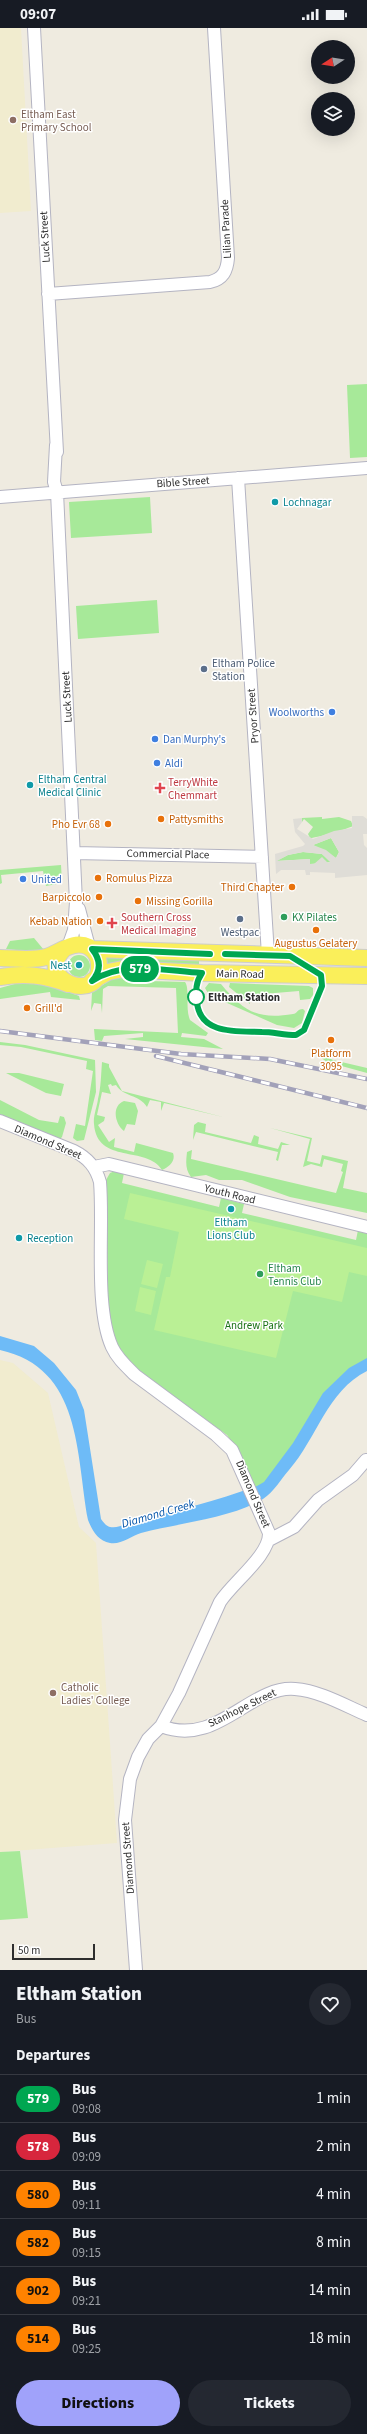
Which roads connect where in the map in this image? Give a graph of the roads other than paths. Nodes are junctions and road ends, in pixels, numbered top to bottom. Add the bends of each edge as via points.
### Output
1 (34, 28) edge
2 (214, 28) edge
3 (48, 294) junction
4 (367, 468) edge
5 (238, 478) junction
6 (57, 492) junction
7 (0, 497) edge
8 (74, 853) junction
9 (262, 857) junction
10 (76, 902) junction
11 (66, 948) junction
12 (91, 948) junction
13 (225, 954) junction
14 (268, 955) junction
15 (290, 956) junction
16 (0, 958) edge
17 (367, 958) edge
18 (202, 973) junction
19 (321, 975) junction
20 (367, 976) edge
21 (0, 977) edge
22 (92, 981) junction
23 (68, 984) junction
24 (0, 1121) edge
25 (94, 1167) junction
26 (367, 1228) edge
27 (366, 1460) dead end
28 (269, 1540) junction
29 (367, 1715) edge
30 (161, 1726) junction
31 (136, 1970) edge

1 - 3 street, Luck Street
2 - 3 street, Lilian Parade via 228,258 224,273 210,282
3 - 6 street, Luck Street via 56,445 62,481
4 - 5 street, Bible Street
5 - 6 street, Bible Street
5 - 9 street, Pryor Street
6 - 7 street, Bible Street
6 - 8 street, Luck Street
8 - 9 street, Commercial Place
8 - 10 street, Luck Street
9 - 14 street, Pryor Street
10 - 11 street, Luck Street via 74,930
10 - 12 street, Luck Street
11 - 12 main road via 79,944
11 - 16 main road via 42,958
11 - 23 main road via 59,956 57,965 59,974
12 - 13 main road, Main Road
12 - 22 main road via 98,958 99,968
13 - 14 main road, Main Road
13 - 18 main road
14 - 15 main road, Main Road
15 - 17 main road, Main Road
15 - 19 main road
18 - 19 main road, Main Road
18 - 22 main road, Main Road via 123,969 108,972
19 - 20 main road, Main Road
21 - 23 main road via 33,974
22 - 23 main road via 80,986
24 - 25 street, Diamond Street via 74,1151 85,1157
25 - 26 street, Youth Road via 109,1164
25 - 28 street, Diamond Street via 100,1182 104,1310 112,1347 124,1365 135,1375 227,1444 240,1464 266,1524
27 - 28 street via 353,1475 318,1500 294,1527
28 - 30 street, Diamond Street via 267,1546 220,1602
29 - 30 street, Stanhope Street via 322,1695 295,1688 267,1695 216,1722 193,1730 176,1731
30 - 31 street, Diamond Street via 148,1739 133,1768 125,1820

